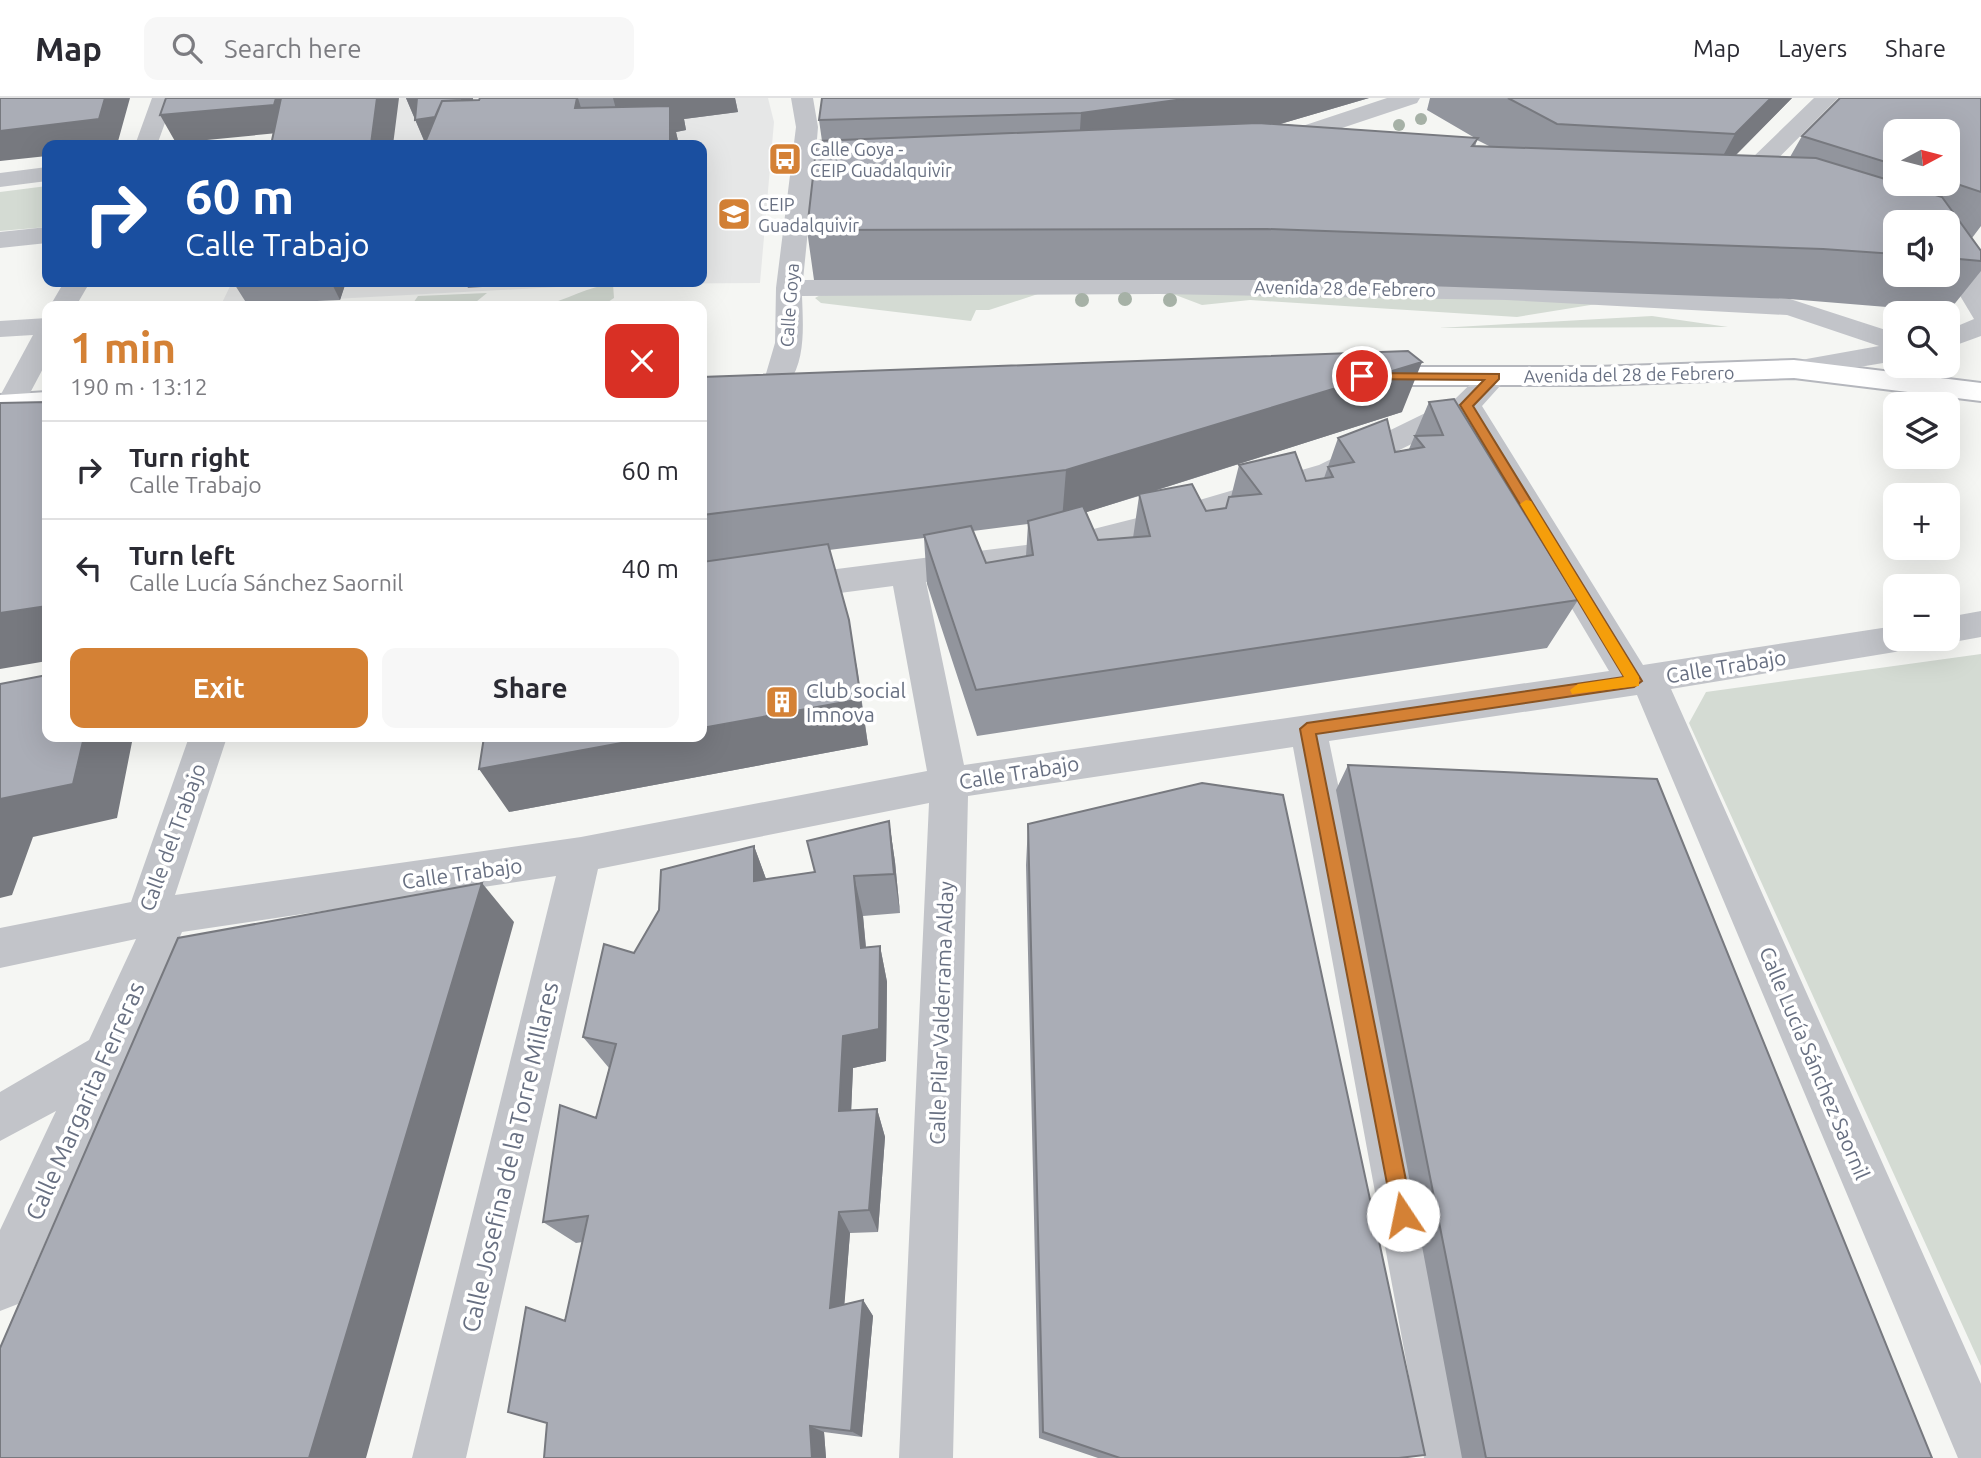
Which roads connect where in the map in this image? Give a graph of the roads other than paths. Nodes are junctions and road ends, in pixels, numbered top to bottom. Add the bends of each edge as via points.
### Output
1 (163, 98) edge
2 (1409, 98) edge
3 (1827, 98) edge
4 (827, 101) edge
5 (803, 103) edge
6 (148, 140) edge
7 (1294, 164) edge
8 (42, 175) edge
9 (0, 180) edge
10 (895, 181) edge
11 (802, 183) junction
12 (1704, 190) edge
13 (1731, 192) junction
14 (1757, 197) edge
15 (42, 236) edge
16 (0, 240) edge
17 (1974, 269) edge
18 (789, 288) junction
19 (1981, 313) edge
20 (42, 326) edge
21 (1981, 327) edge
22 (0, 329) edge
23 (1960, 335) edge
24 (1883, 338) edge
25 (42, 343) edge
26 (1883, 365) edge
27 (1344, 376) edge
28 (1495, 376) junction
29 (780, 377) edge
30 (1918, 378) edge
31 (1932, 378) edge
32 (1981, 393) edge
33 (42, 401) edge
34 (5, 403) edge
35 (1466, 405) junction
36 (1981, 408) edge
37 (907, 572) junction
38 (707, 597) edge
39 (1981, 624) edge
40 (1960, 628) edge
41 (1883, 641) edge
42 (1642, 680) junction
43 (1307, 729) junction
44 (207, 742) edge
45 (949, 783) junction
46 (581, 855) junction
47 (157, 916) junction
48 (0, 948) edge
49 (107, 1054) junction
50 (0, 1118) edge
51 (0, 1286) edge
52 (1981, 1447) edge
53 (439, 1458) edge
54 (926, 1458) edge
55 (1451, 1458) edge

1 - 6 street
2 - 7 street via 1253,156
3 - 13 street
4 - 5 street
5 - 11 street, Calle Goya via 807,127
8 - 9 street
10 - 11 street
11 - 18 street, Calle Goya
12 - 13 street
13 - 14 street
15 - 16 street
17 - 19 street via 1969,289
18 - 24 street, Avenida 28 de Febrero via 1159,286 1506,292 1790,307
18 - 29 street, Calle Goya via 789,342
20 - 22 street
21 - 23 street
25 - 34 street
26 - 28 main road, Avenida del 28 de Febrero
27 - 28 main road, Avenida del 28 de Febrero
28 - 35 street
30 - 36 main road
31 - 32 main road
33 - 34 main road
35 - 37 street via 1331,472 1147,527 1034,555
35 - 42 street, Calle Lucía Sánchez Saornil
37 - 38 street
37 - 45 street, Calle Pilar Valderrama Alday
39 - 40 street
41 - 42 street, Calle Trabajo
42 - 43 street, Calle Trabajo
42 - 52 street, Calle Lucía Sánchez Saornil
43 - 45 street, Calle Trabajo
43 - 55 street
44 - 47 street, Calle del Trabajo
45 - 46 street, Calle Trabajo
45 - 54 street, Calle Pilar Valderrama Alday
46 - 47 street, Calle Trabajo
46 - 53 street, Calle Josefina de la Torre Millares
47 - 48 street, Calle del Trabajo
47 - 49 street, Calle Margarita Ferreras
49 - 50 street
49 - 51 street, Calle Margarita Ferreras

